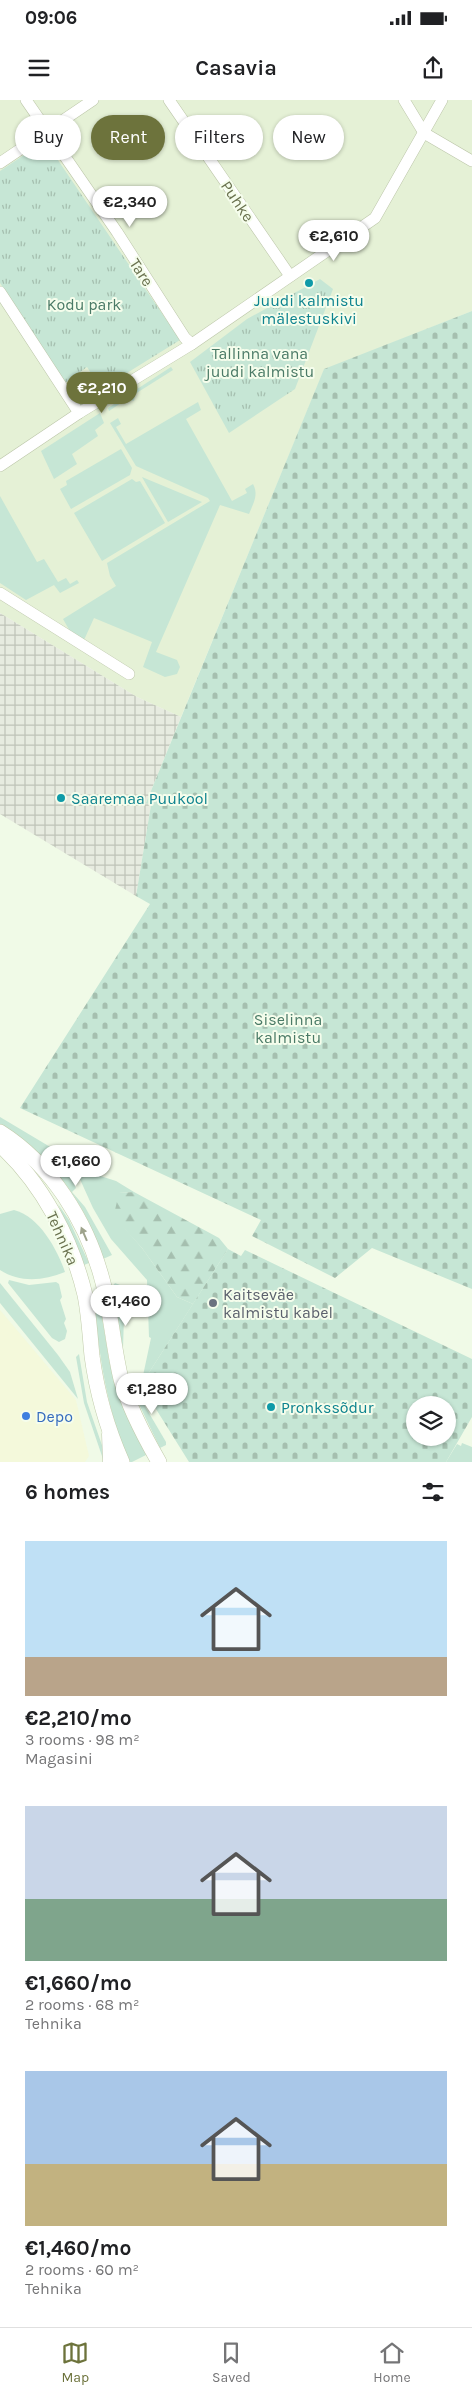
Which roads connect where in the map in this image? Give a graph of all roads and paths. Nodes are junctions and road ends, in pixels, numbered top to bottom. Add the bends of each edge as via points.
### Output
1 (26, 100) edge
2 (93, 100) edge
3 (168, 100) edge
4 (404, 100) edge
5 (442, 100) edge
6 (36, 115) edge
7 (70, 115) edge
8 (424, 133) junction
9 (15, 152) edge
10 (68, 160) edge
11 (472, 161) edge
12 (0, 163) edge
13 (290, 276) junction
14 (0, 292) edge
15 (192, 344) junction
16 (79, 412) junction
17 (0, 466) edge
18 (0, 593) edge
19 (129, 674) dead end
20 (0, 1132) edge
21 (0, 1145) edge
22 (109, 1431) junction
23 (110, 1462) edge
24 (122, 1462) edge
25 (159, 1462) edge

1 - 6 street, Tare
2 - 7 street
3 - 13 street, Puhke
4 - 8 street
5 - 8 street
8 - 11 street
8 - 13 street via 375,218
9 - 12 street
10 - 15 street, Tare
13 - 15 street
14 - 16 street
15 - 16 street
16 - 17 street
18 - 19 street
25 -> 20 main road, Tehnika via 122,1380 102,1279 82,1228 67,1199 37,1162
21 - 22 main road, Tehnika via 45,1200 63,1231 78,1271 88,1313 96,1378
22 - 23 street
22 - 24 main road, Tehnika

